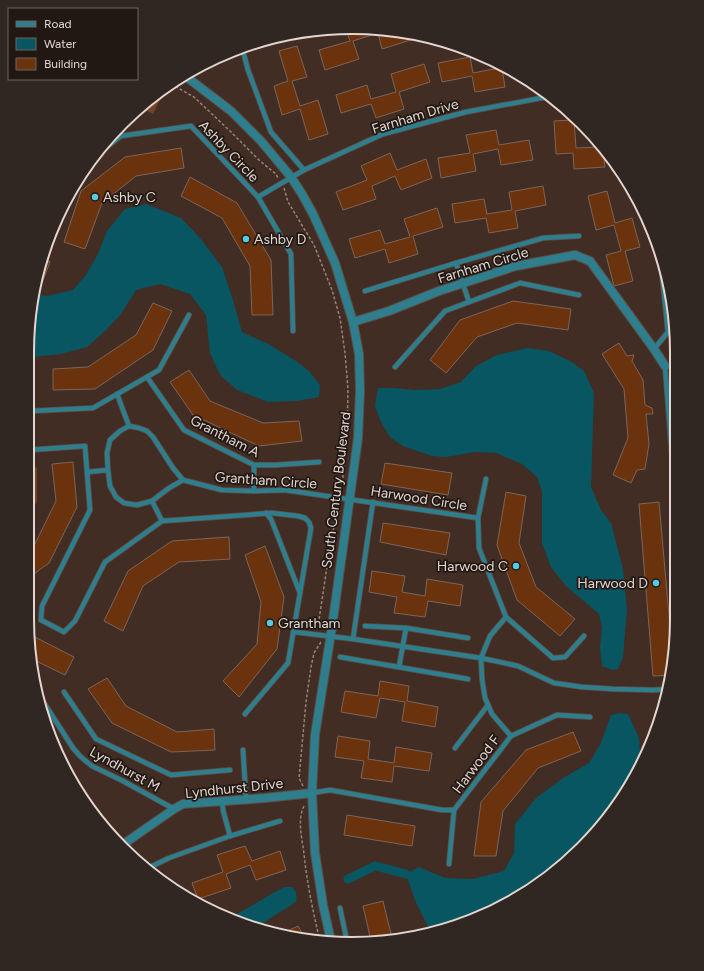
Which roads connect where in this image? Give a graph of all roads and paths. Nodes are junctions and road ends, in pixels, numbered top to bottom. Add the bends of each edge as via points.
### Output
1 (244, 53) edge
2 (191, 78) edge
3 (176, 87) edge
4 (543, 98) edge
5 (121, 136) joint
6 (113, 142) edge
7 (304, 170) junction
8 (276, 174) dead end
9 (291, 177) junction
10 (285, 192) dead end
11 (258, 197) junction
12 (578, 236) dead end
13 (456, 263) junction
14 (462, 283) junction
15 (663, 287) edge
16 (365, 291) dead end
17 (579, 296) dead end
18 (469, 302) junction
19 (189, 315) dead end
20 (353, 322) junction
21 (292, 331) dead end
22 (654, 349) junction
23 (665, 366) joint
24 (395, 367) dead end
25 (147, 377) junction
26 (117, 394) junction
27 (34, 411) edge
28 (129, 426) junction
29 (670, 427) edge
30 (34, 450) edge
31 (319, 462) dead end
32 (254, 465) junction
33 (108, 470) junction
34 (87, 472) junction
35 (486, 479) dead end
36 (182, 480) junction
37 (344, 489) dead end
38 (254, 491) junction
39 (349, 499) junction
40 (152, 501) junction
41 (373, 502) junction
42 (341, 509) dead end
43 (266, 513) junction
44 (478, 518) junction
45 (162, 521) junction
46 (300, 593) junction
47 (506, 617) junction
48 (366, 626) dead end
49 (323, 628) dead end
50 (406, 628) junction
51 (294, 632) junction
52 (584, 636) dead end
53 (330, 637) junction
54 (468, 638) dead end
55 (353, 639) junction
56 (320, 643) dead end
57 (403, 646) junction
58 (340, 657) dead end
59 (481, 658) junction
60 (399, 667) junction
61 (468, 679) dead end
62 (662, 689) edge
63 (64, 692) dead end
64 (488, 706) junction
65 (47, 708) edge
66 (245, 714) dead end
67 (590, 717) dead end
68 (511, 736) junction
69 (455, 748) dead end
70 (242, 750) dead end
71 (230, 770) dead end
72 (303, 787) dead end
73 (312, 792) junction
74 (246, 799) junction
75 (222, 801) junction
76 (304, 804) dead end
77 (174, 809) junction
78 (454, 810) junction
79 (280, 821) dead end
80 (230, 836) junction
81 (126, 843) edge
82 (449, 864) dead end
83 (152, 866) edge
84 (340, 908) dead end
85 (319, 935) edge
86 (330, 936) edge
87 (346, 937) edge

1 - 7 lane via 271,132
2 - 9 street, South Century Boulevard via 231,111 261,141
3 - 8 path via 194,97
4 - 7 lane, Farnham Drive via 466,112 383,134
5 - 6 lane, Ashby Circle
5 - 11 lane, Ashby Circle via 191,126
7 - 9 lane, Farnham Drive
9 - 11 lane, Ashby Circle
9 - 20 street, South Century Boulevard via 313,214 335,263
10 - 37 path via 288,202 314,245 340,318 348,389
11 - 21 lane via 292,254
12 - 13 lane via 543,238
13 - 14 lane
13 - 16 lane
14 - 18 lane
14 - 20 street, Farnham Circle
14 - 22 street, Farnham Circle via 516,266 575,255 590,260
15 - 22 lane via 668,332
17 - 18 lane via 520,283
18 - 24 lane via 445,312
19 - 25 lane via 159,370
20 - 39 street, South Century Boulevard via 359,354 360,391 358,438
22 - 23 street, Farnham Circle
23 - 29 lane
25 - 26 lane
25 - 32 lane, Grantham A via 184,430
26 - 27 lane via 93,408
26 - 28 lane
28 - 33 lane via 110,440
28 - 36 lane via 143,429 153,437
30 - 34 lane via 85,446
31 - 32 lane, Grantham A
32 - 38 lane
33 - 34 lane
33 - 40 lane via 110,486 116,497 124,503 137,505
34 - 45 lane via 90,510 42,606 41,620 64,632 75,621 105,562
35 - 44 lane
36 - 38 lane, Grantham Circle via 222,490
36 - 40 lane
38 - 39 lane, Grantham Circle via 285,490
39 - 41 lane, Harwood Circle
39 - 53 street, South Century Boulevard
40 - 45 lane
41 - 44 lane, Harwood Circle
41 - 55 lane
42 - 49 path via 336,514 328,560 319,620
43 - 45 lane
43 - 46 lane via 271,518
43 - 46 lane via 298,516 309,522 311,528
44 - 47 lane, Harwood Circle via 479,548
46 - 51 lane
47 - 52 lane via 553,658 565,657
47 - 59 lane via 490,636
48 - 50 lane
50 - 54 lane
50 - 57 lane
51 - 53 lane
51 - 66 lane via 288,663
53 - 55 lane
53 - 73 street, South Century Boulevard via 315,735
55 - 57 lane
56 - 72 path via 314,653 306,702 299,778
57 - 59 lane
57 - 60 lane
58 - 60 lane
59 - 62 lane via 518,666 554,684 613,689
59 - 64 lane via 482,679
60 - 61 lane
63 - 71 lane via 96,739 171,775
64 - 68 lane
64 - 69 lane
65 - 77 lane, Lyndhurst M via 73,748 86,762
67 - 68 lane, Harwood F via 557,715
68 - 78 lane, Harwood F
70 - 74 lane
73 - 74 street, Lyndhurst Drive
73 - 78 lane via 330,790
73 - 86 street, South Century Boulevard via 315,853
74 - 75 street, Lyndhurst Drive
75 - 77 street, Lyndhurst Drive via 183,804
75 - 80 lane
76 - 85 path via 300,829
77 - 81 street, Lyndhurst Drive
78 - 82 lane, Harwood F
79 - 80 lane
80 - 83 lane
84 - 87 lane

